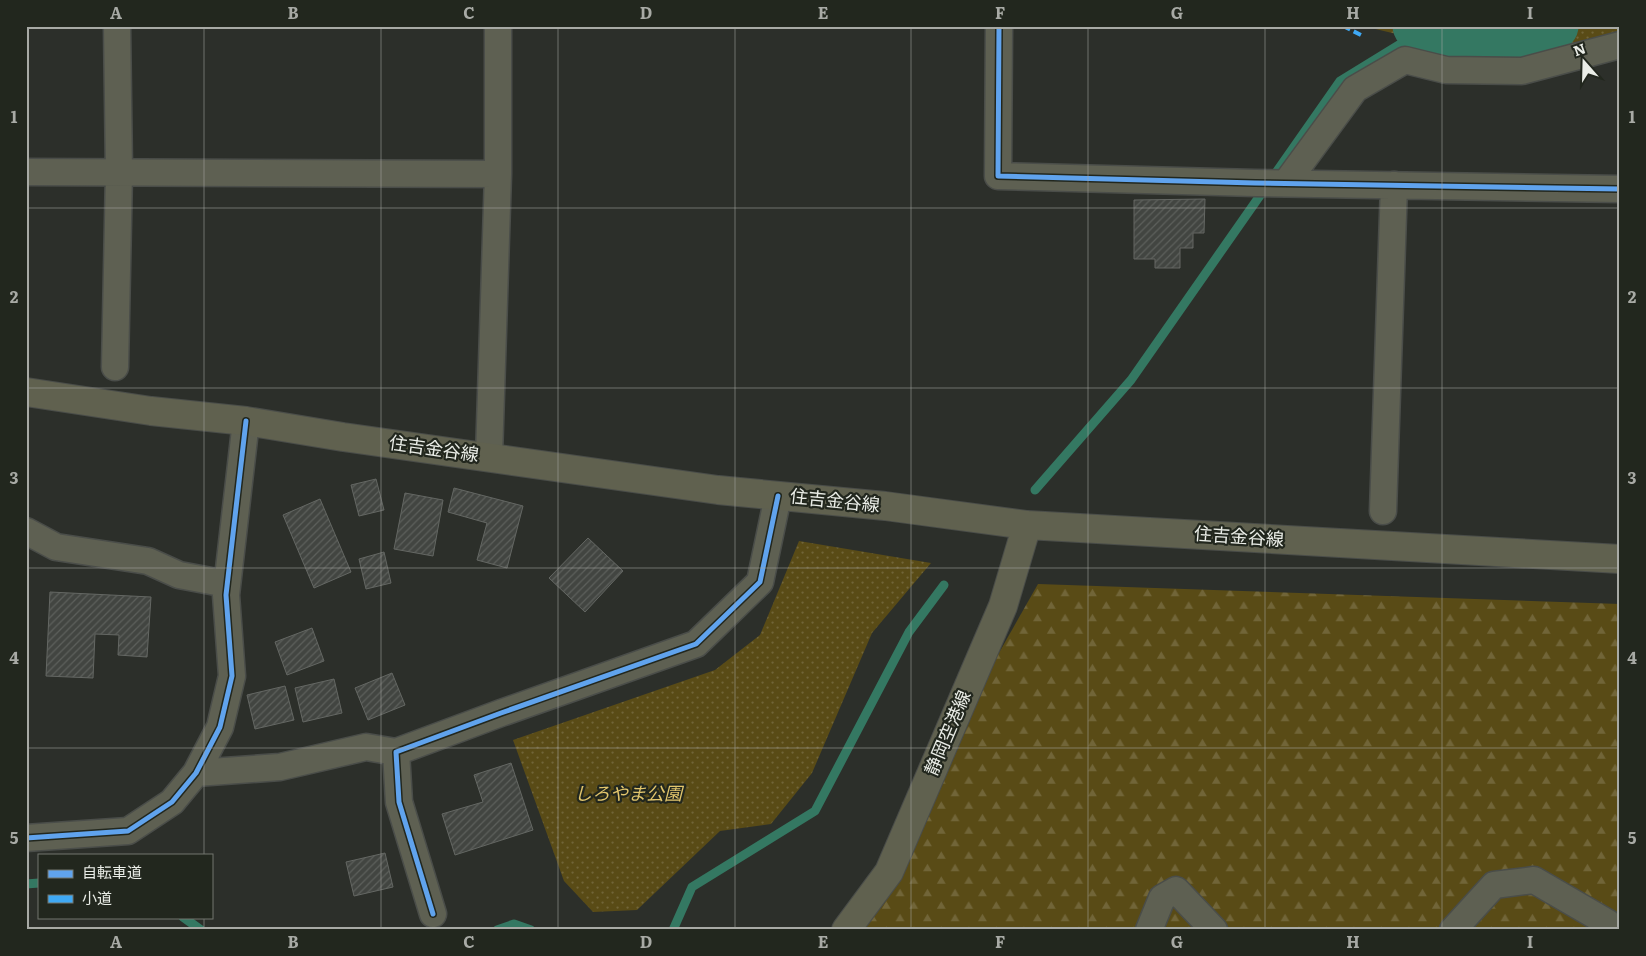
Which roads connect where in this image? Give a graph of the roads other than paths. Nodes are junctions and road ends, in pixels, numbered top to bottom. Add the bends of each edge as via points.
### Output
1 (117, 26) edge
2 (498, 26) edge
3 (998, 26) edge
4 (1620, 45) edge
5 (26, 172) edge
6 (119, 172) junction
7 (498, 174) junction
8 (1283, 183) junction
9 (1394, 185) junction
10 (1620, 189) edge
11 (115, 367) dead end
12 (26, 392) edge
13 (246, 421) junction
14 (489, 456) junction
15 (778, 496) junction
16 (1383, 511) dead end
17 (1027, 525) junction
18 (26, 531) edge
19 (1620, 559) edge
20 (227, 584) junction
21 (396, 752) junction
22 (196, 773) junction
23 (26, 838) edge
24 (433, 914) dead end
25 (846, 930) edge
26 (1148, 930) edge
27 (1214, 930) edge
28 (1453, 930) edge
29 (1616, 930) edge

1 - 6 street
2 - 7 street
3 - 8 street via 998,176
4 - 8 street via 1522,71 1446,70 1405,60 1355,89
5 - 6 street
6 - 7 street
6 - 11 street
7 - 14 street
8 - 9 street
9 - 10 street
9 - 16 street
12 - 13 main road, 住吉金谷線 via 151,411
13 - 14 main road, 住吉金谷線
13 - 20 street
14 - 15 main road, 住吉金谷線
15 - 17 main road, 住吉金谷線
15 - 21 street via 760,582 696,644
17 - 19 main road, 住吉金谷線
17 - 25 main road, 静岡空港線 via 1003,606 889,872
18 - 20 street via 56,547 148,561 179,576
20 - 22 street via 232,676 220,727
21 - 22 street via 366,747 280,767
21 - 24 street via 399,802
22 - 23 street via 172,802 128,831
26 - 27 street via 1162,898 1176,890
28 - 29 street via 1494,885 1534,880

